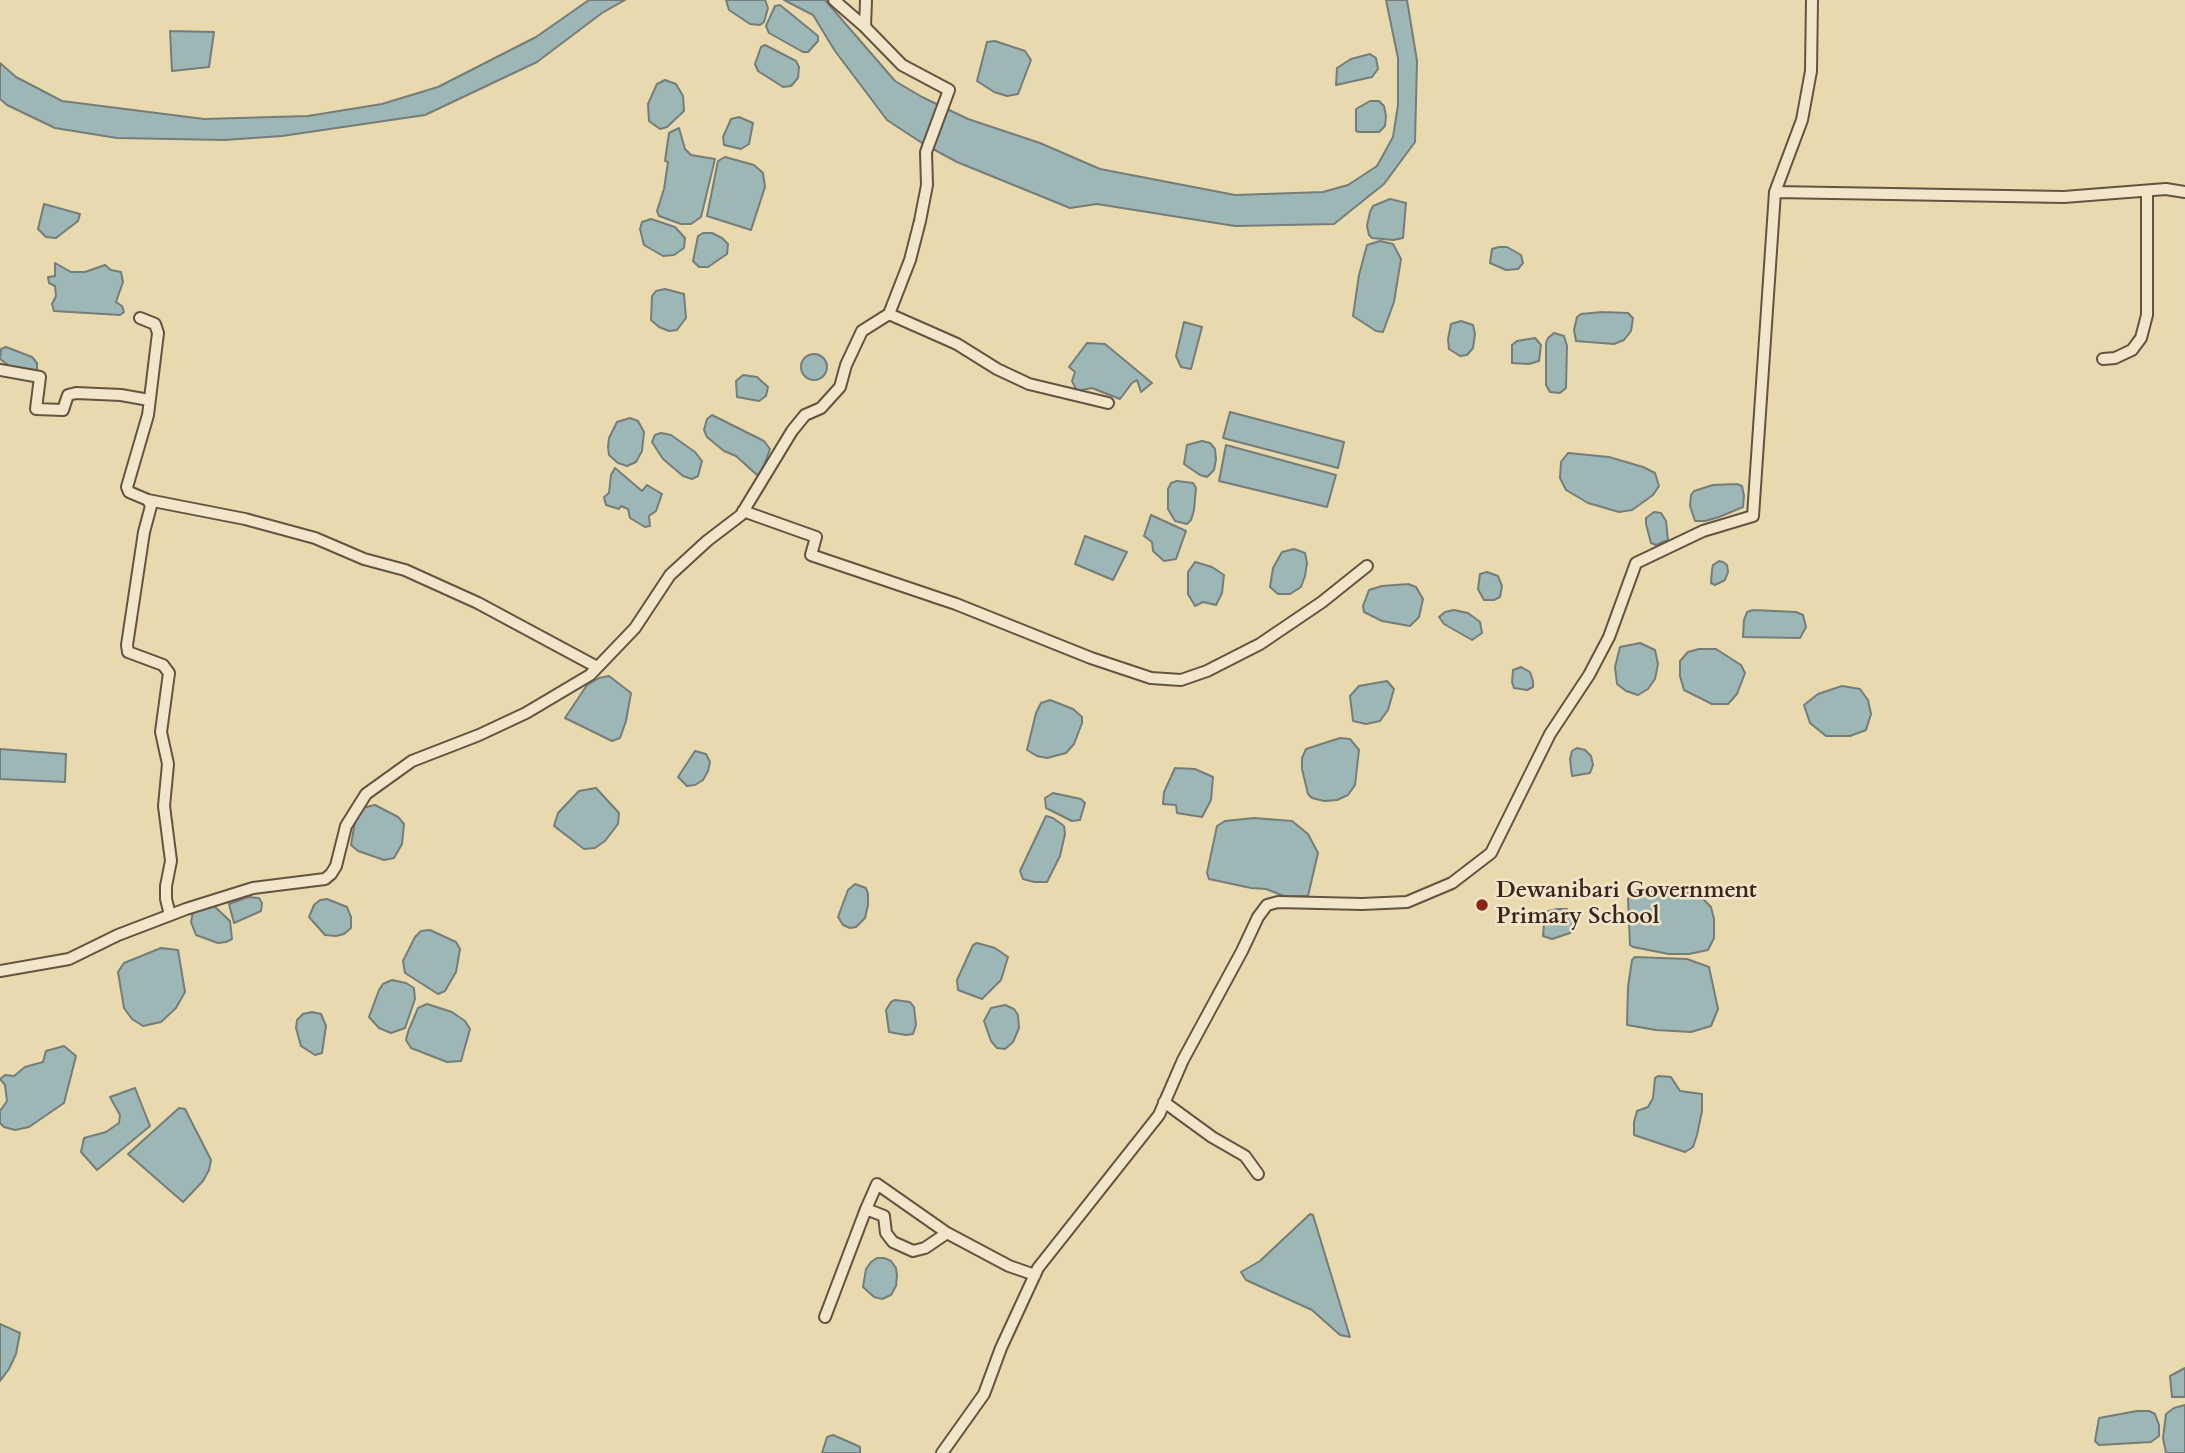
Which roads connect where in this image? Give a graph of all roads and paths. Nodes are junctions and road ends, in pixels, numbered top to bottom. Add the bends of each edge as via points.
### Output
1 (834, 0) edge
2 (866, 0) edge
3 (1812, 0) edge
4 (865, 27) junction
5 (2147, 191) junction
6 (1775, 192) junction
7 (2185, 192) edge
8 (889, 314) junction
9 (140, 318) dead end
10 (2103, 359) dead end
11 (0, 370) edge
12 (149, 400) junction
13 (1108, 404) dead end
14 (148, 500) junction
15 (743, 511) junction
16 (1367, 566) dead end
17 (597, 667) junction
18 (170, 915) junction
19 (0, 971) edge
20 (1164, 1102) junction
21 (1258, 1174) dead end
22 (866, 1209) junction
23 (947, 1233) junction
24 (1035, 1275) junction
25 (825, 1317) dead end
26 (942, 1453) edge

1 - 4 street
2 - 4 street
3 - 6 street via 1811,71 1802,120
4 - 8 street via 902,65 949,90 926,152 927,185 911,260
5 - 6 street via 2064,197
5 - 7 street
5 - 10 street via 2147,314 2141,338 2132,350
6 - 20 street via 1753,516 1703,531 1636,563 1609,637 1550,734 1491,853 1452,883 1407,902 1267,905
8 - 13 street via 957,344 1029,384
8 - 15 street via 862,331 840,387 792,431
9 - 12 street via 155,324 159,333
11 - 12 street via 40,377 36,409 63,410 68,395 76,393
12 - 14 street via 127,487
14 - 17 street via 315,538 405,570
14 - 18 street via 127,645 128,652 163,665 169,673 161,732 168,764 164,806 171,860 166,886
15 - 16 street via 816,537 811,555 1151,678 1181,680 1250,649
15 - 17 street via 670,575 635,628
17 - 18 street via 526,713 412,761 366,794 346,826 336,866 325,879 253,888
18 - 19 street via 69,959
20 - 21 street via 1245,1156
20 - 24 street
22 - 23 street via 884,1216 886,1233 893,1242 913,1251
22 - 23 street via 877,1184
22 - 25 street
23 - 24 street
24 - 26 street via 984,1394

